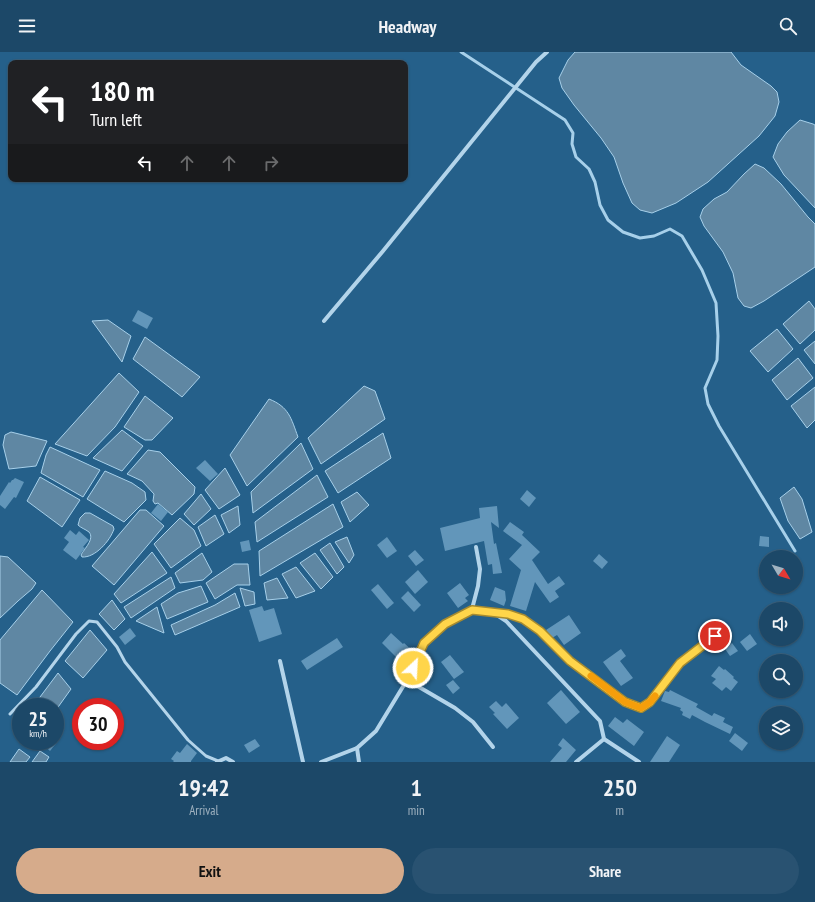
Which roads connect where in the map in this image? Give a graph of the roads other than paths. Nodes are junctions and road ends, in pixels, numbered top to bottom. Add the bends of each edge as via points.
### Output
1 (547, 52) edge
2 (324, 321) dead end
3 (476, 547) dead end
4 (472, 610) junction
5 (494, 612) junction
6 (715, 636) dead end
7 (280, 661) dead end
8 (407, 680) junction
9 (10, 714) dead end
10 (604, 739) junction
11 (493, 747) dead end
12 (357, 748) junction
13 (217, 762) edge
14 (233, 762) edge
15 (303, 762) edge
16 (321, 762) edge
17 (360, 762) edge
18 (576, 762) edge
19 (640, 762) edge

1 - 2 street via 536,62
3 - 4 street via 480,569
4 - 5 street
4 - 8 street via 445,624 424,643
5 - 6 street via 523,619 540,631 570,661 625,702 641,708 650,702 680,663
5 - 10 street via 506,621 600,722
7 - 15 street
8 - 11 street via 455,708 473,722
8 - 12 street via 376,731
9 - 13 lane via 36,687 76,634 90,621 97,622 117,647 125,662 188,740
10 - 18 street
10 - 19 street
12 - 16 street
12 - 17 street
13 - 14 street via 226,758

